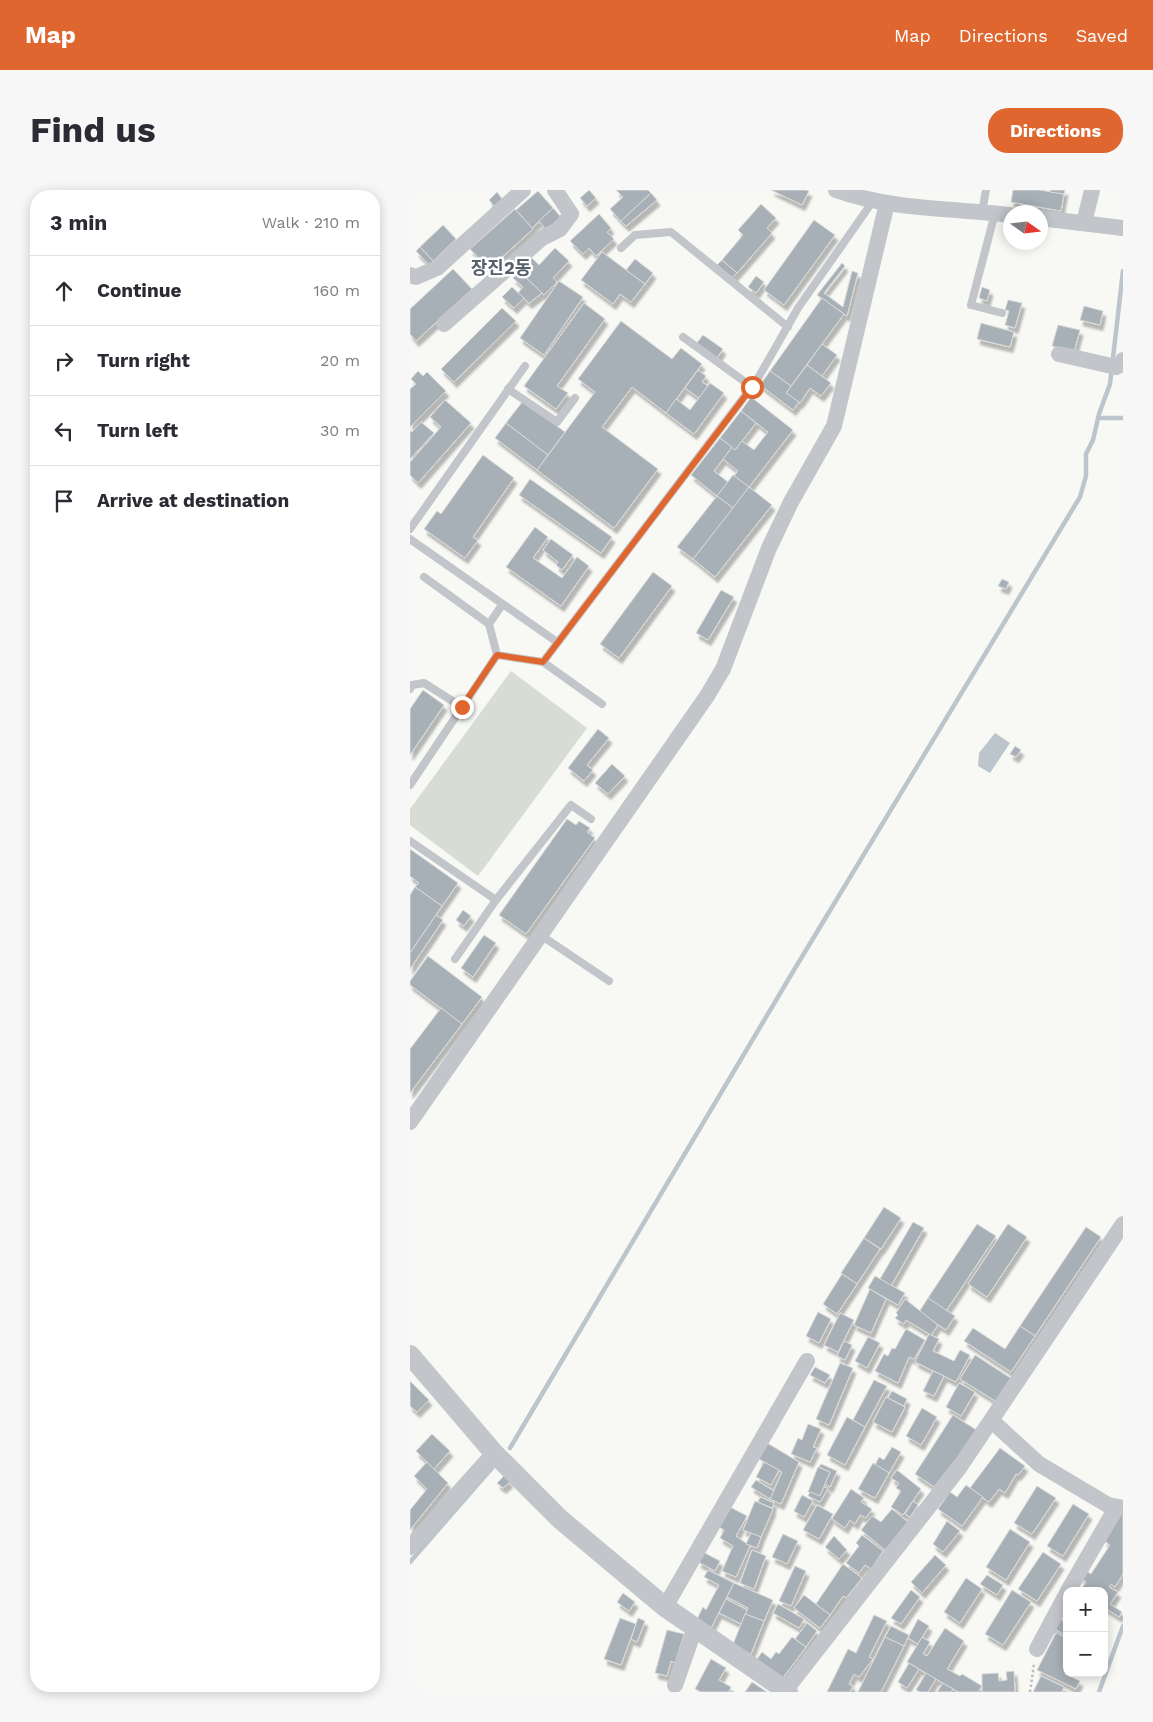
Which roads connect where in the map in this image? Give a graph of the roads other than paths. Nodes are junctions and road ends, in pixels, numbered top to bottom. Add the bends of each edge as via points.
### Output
1 (523, 190) edge
2 (555, 190) edge
3 (836, 190) edge
4 (986, 190) edge
5 (1092, 190) edge
6 (880, 201) junction
7 (996, 213) edge
8 (1048, 219) edge
9 (1084, 224) junction
10 (1123, 228) edge
11 (621, 248) dead end
12 (410, 275) edge
13 (1002, 313) dead end
14 (444, 324) dead end
15 (788, 327) junction
16 (683, 337) dead end
17 (1059, 354) dead end
18 (1115, 364) edge
19 (525, 366) dead end
20 (752, 387) junction
21 (508, 389) junction
22 (575, 398) dead end
23 (410, 529) edge
24 (410, 539) edge
25 (424, 577) dead end
26 (502, 605) junction
27 (489, 624) junction
28 (557, 642) junction
29 (497, 655) junction
30 (543, 662) junction
31 (410, 689) edge
32 (602, 704) dead end
33 (462, 707) junction
34 (410, 784) edge
35 (591, 820) dead end
36 (410, 841) edge
37 (496, 900) junction
38 (542, 936) junction
39 (455, 959) dead end
40 (609, 980) dead end
41 (410, 1122) edge
42 (1123, 1224) edge
43 (410, 1355) edge
44 (807, 1361) dead end
45 (992, 1421) junction
46 (494, 1452) junction
47 (1119, 1508) edge
48 (410, 1547) edge
49 (1070, 1587) edge
50 (1063, 1600) edge
51 (666, 1607) junction
52 (694, 1628) junction
53 (1037, 1649) road end
54 (675, 1685) dead end
55 (786, 1691) edge

1 - 12 street via 438,268 416,278
2 - 14 street via 571,214 560,229 542,238
3 - 6 street
4 - 7 lane
5 - 9 street
6 - 7 street
6 - 15 lane
6 - 38 street via 834,426 769,548 723,669
7 - 13 lane via 971,305
8 - 9 street
9 - 10 street
11 - 15 lane via 635,235 671,232
15 - 20 lane
16 - 20 lane
17 - 18 street
19 - 21 lane
20 - 28 lane
21 - 22 lane via 557,422
21 - 23 lane
24 - 26 lane
25 - 27 lane
26 - 27 lane
26 - 28 lane
27 - 29 lane
28 - 30 lane
29 - 30 lane
29 - 33 lane
30 - 32 lane
31 - 33 lane via 412,685 424,683
33 - 34 lane
35 - 37 lane via 571,805
36 - 37 lane
37 - 39 lane
38 - 40 lane
38 - 41 street
42 - 45 street
43 - 46 street
44 - 51 street
45 - 47 street via 1039,1464
45 - 55 street
46 - 48 street
46 - 51 street via 560,1519
47 - 49 street
50 - 53 street
51 - 52 street
52 - 54 street
52 - 55 street

